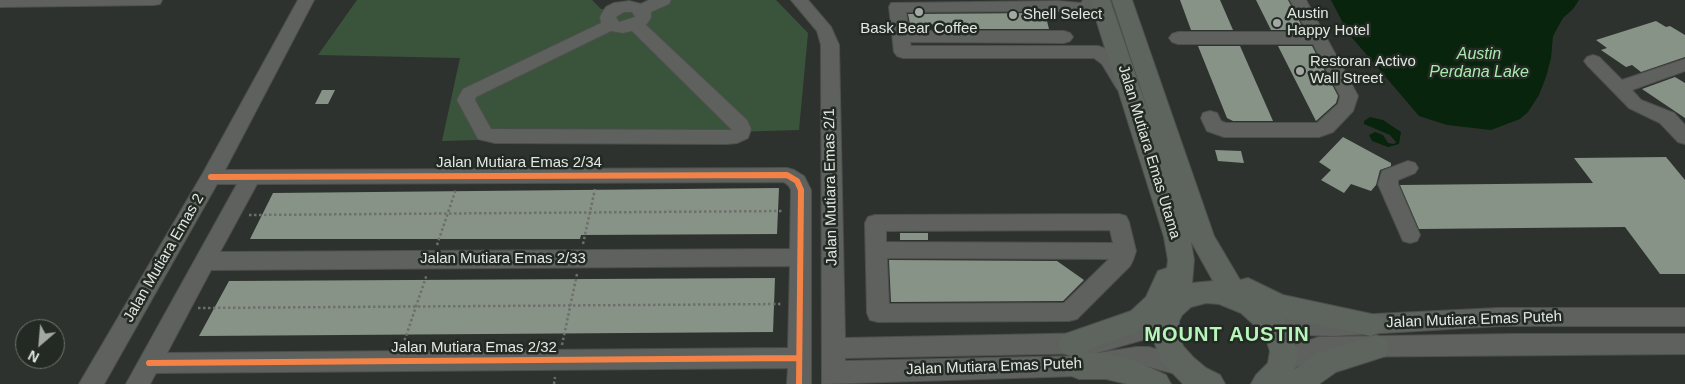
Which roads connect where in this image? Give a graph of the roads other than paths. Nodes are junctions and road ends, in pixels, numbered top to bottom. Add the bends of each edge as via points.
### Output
1 (154, 0) edge
2 (306, 0) edge
3 (663, 0) edge
4 (799, 0) edge
5 (1091, 0) edge
6 (1100, 0) edge
7 (1122, 0) edge
8 (1298, 0) edge
9 (33, 1) junction
10 (0, 2) edge
11 (1058, 6) junction
12 (0, 10) edge
13 (611, 11) edge
14 (639, 18) junction
15 (1178, 38) dead end
16 (1318, 38) junction
17 (1066, 44) junction
18 (1594, 62) dead end
19 (1685, 65) edge
20 (1619, 88) junction
21 (1133, 101) junction
22 (1210, 118) dead end
23 (1685, 137) edge
24 (1408, 168) dead end
25 (251, 176) junction
26 (211, 177) junction
27 (1410, 235) dead end
28 (1189, 237) junction
29 (876, 250) junction
30 (1125, 251) junction
31 (801, 257) junction
32 (204, 261) junction
33 (1236, 298) junction
34 (976, 312) junction
35 (1169, 314) junction
36 (1264, 314) junction
37 (1685, 317) edge
38 (1373, 336) junction
39 (1685, 344) edge
40 (980, 346) junction
41 (833, 348) junction
42 (1076, 355) junction
43 (799, 358) junction
44 (149, 363) junction
45 (834, 378) edge
46 (1197, 378) edge
47 (1277, 379) edge
48 (91, 384) edge
49 (138, 384) edge
50 (799, 384) edge
51 (1156, 384) edge

1 - 9 street
2 - 26 street, Jalan Mutiara Emas 2
3 - 14 street
4 - 41 street, Jalan Mutiara Emas 2/1 via 825,31 830,45
5 - 11 street via 1085,8
6 - 21 main road, Jalan Mutiara Emas Utama
7 - 28 main road, Jalan Mutiara Emas Utama
8 - 16 street
9 - 10 street
9 - 12 street
11 - 17 street
11 - 17 street via 898,7 903,52
13 - 14 street via 623,28
13 - 14 street via 468,93 466,100 484,134 728,137 741,133 740,125
15 - 16 street
16 - 22 street via 1349,96 1347,106 1326,127 1319,130 1224,130 1214,126
17 - 21 street via 1098,52 1108,60
18 - 20 street
19 - 20 street
20 - 23 street via 1642,108 1671,120
21 - 28 main road, Jalan Mutiara Emas Utama
24 - 27 street via 1389,176 1388,184
25 - 26 street, Jalan Mutiara Emas 2/34
25 - 31 street, Jalan Mutiara Emas 2/34 via 787,175 800,185
25 - 32 street
26 - 48 street, Jalan Mutiara Emas 2
28 - 33 main road, Jalan Mutiara Emas Utama
28 - 35 main road, Jalan Mutiara Emas Utama
28 - 38 main road via 1227,274 1248,289 1278,305
28 - 42 main road via 1156,305 1141,319
29 - 30 street
29 - 30 street via 875,223 1119,222
29 - 34 street via 878,313
30 - 34 street via 1122,260 1069,312
31 - 32 street, Jalan Mutiara Emas 2/33
31 - 43 street
32 - 44 street
33 - 35 main road via 1206,292 1187,297
33 - 36 main road
34 - 40 street
35 - 42 street, Jalan Mutiara Emas Puteh via 1145,330 1097,343
35 - 46 main road via 1166,336 1171,352
36 - 38 street, Jalan Mutiara Emas Puteh via 1304,325 1334,326
36 - 47 main road via 1274,326 1284,351
37 - 38 street, Jalan Mutiara Emas Puteh via 1499,317
38 - 39 street, Jalan Mutiara Emas Puteh via 1512,344
38 - 47 main road via 1308,375
40 - 41 street, Jalan Mutiara Emas Puteh
40 - 42 street, Jalan Mutiara Emas Puteh
41 - 45 street, Jalan Mutiara Emas 2/1
42 - 45 street, Jalan Mutiara Emas Puteh
42 - 46 street, Jalan Mutiara Emas Puteh via 1149,357
42 - 51 main road
43 - 44 street, Jalan Mutiara Emas 2/32
43 - 50 street
44 - 49 street

